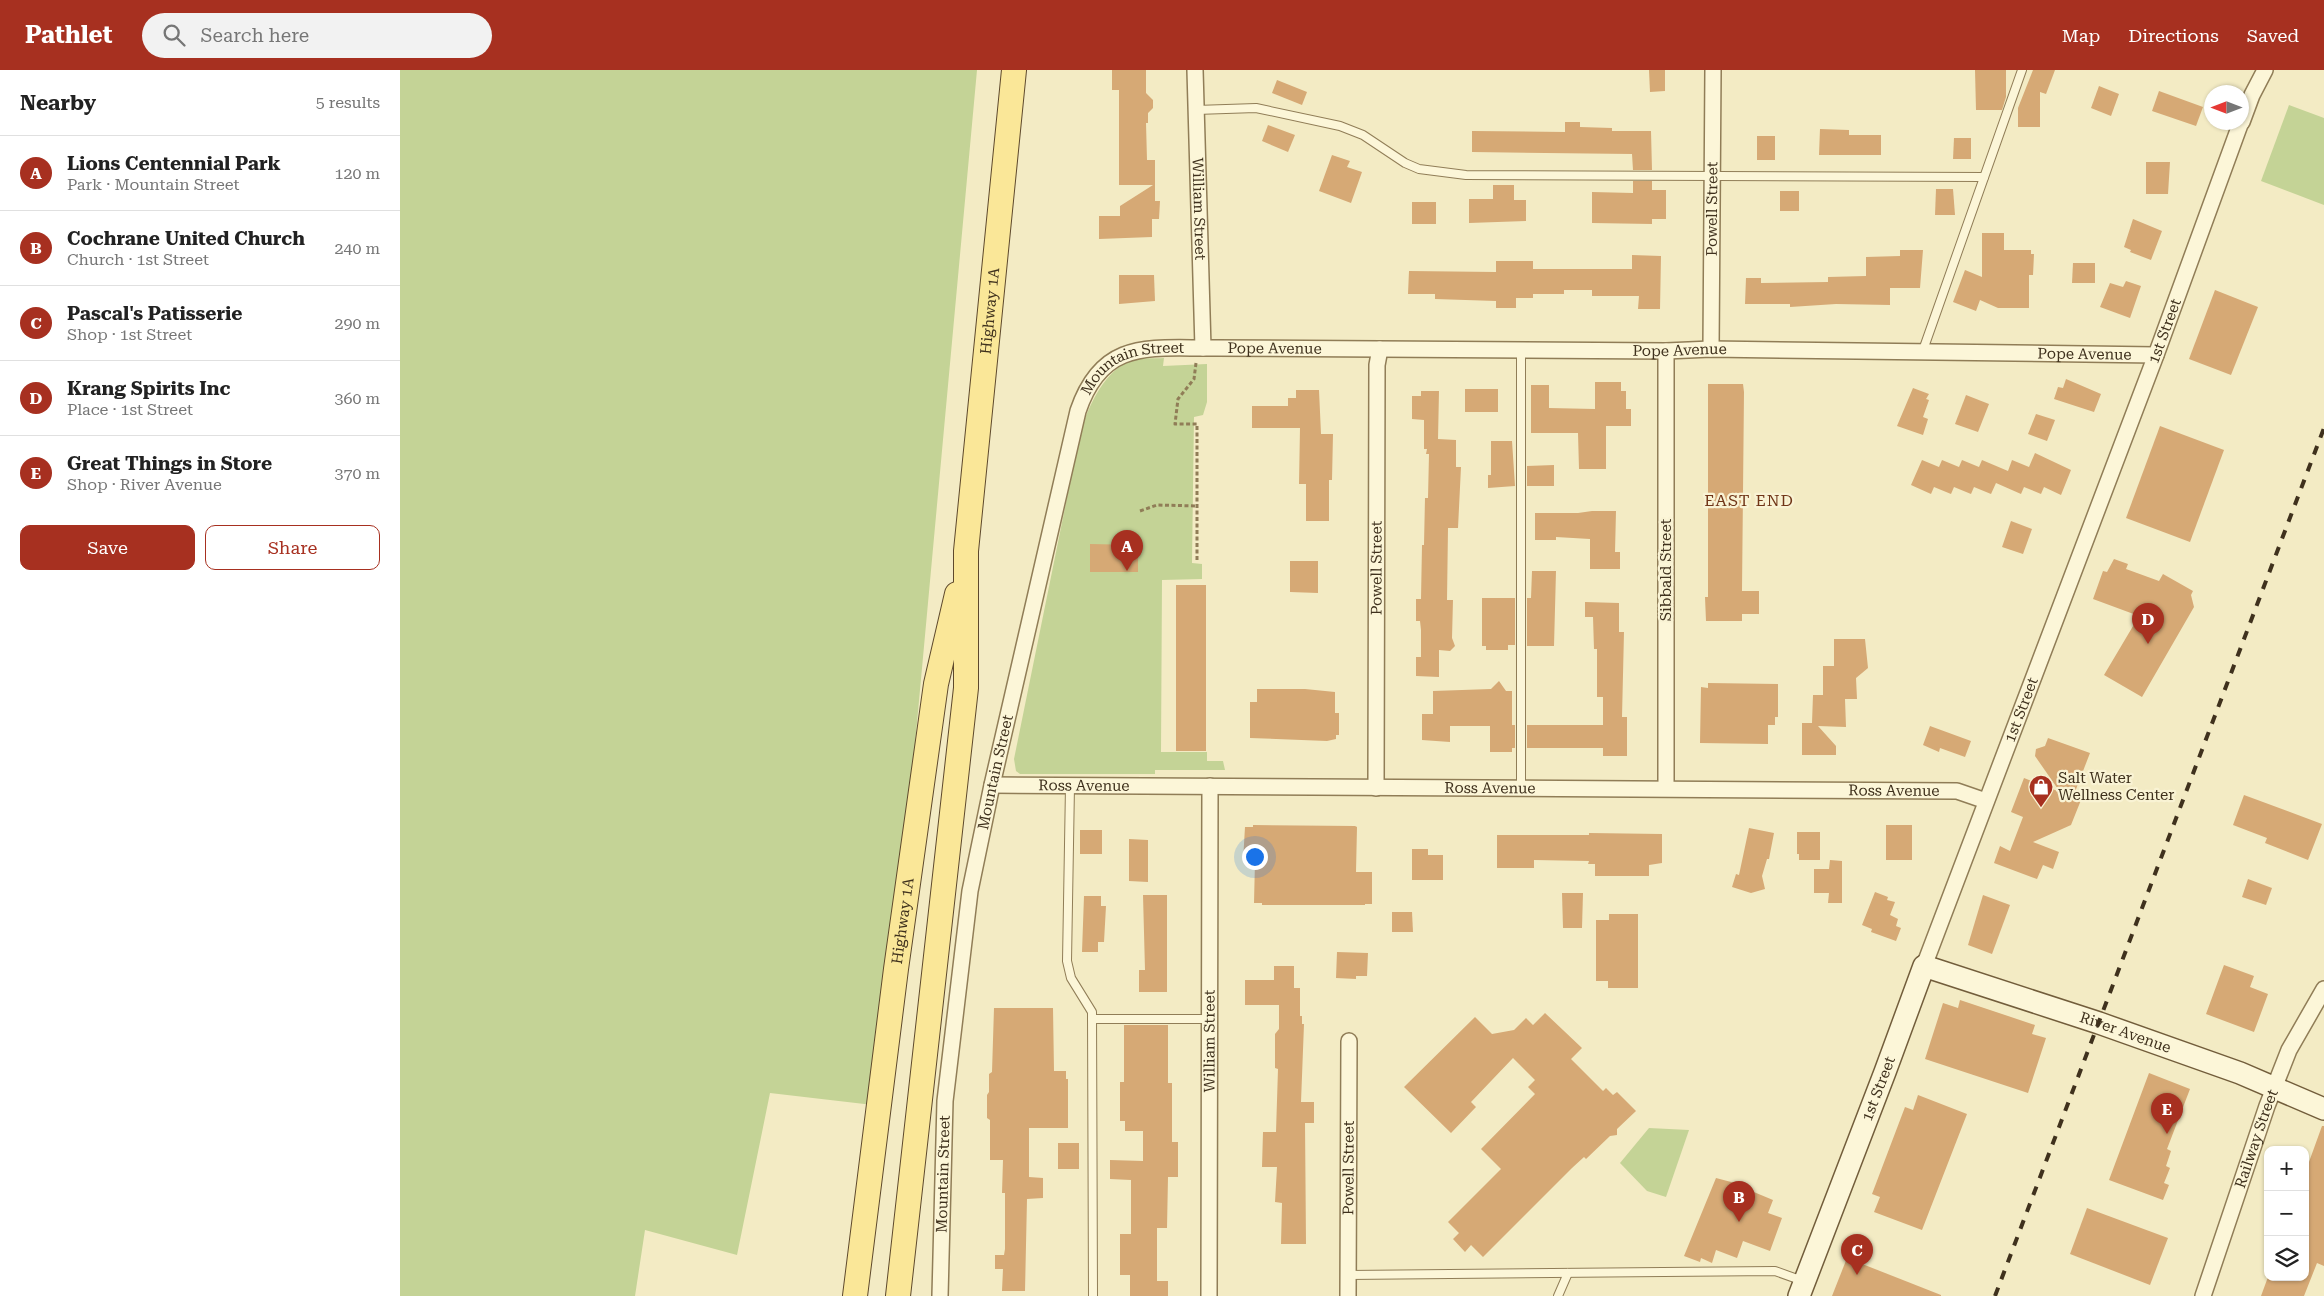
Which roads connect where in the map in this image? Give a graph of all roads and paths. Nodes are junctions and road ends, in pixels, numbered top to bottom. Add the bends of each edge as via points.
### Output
1 (1014, 70) edge
2 (1195, 70) edge
3 (1713, 70) edge
4 (2022, 70) edge
5 (2265, 70) edge
6 (2249, 102) edge
7 (1196, 110) junction
8 (2238, 130) edge
9 (1712, 176) junction
10 (1984, 177) junction
11 (1203, 348) junction
12 (1380, 349) junction
13 (1711, 349) junction
14 (1521, 351) junction
15 (1666, 351) junction
16 (1922, 353) junction
17 (2156, 355) junction
18 (1196, 363) dead end
19 (1197, 506) junction
20 (1140, 510) dead end
21 (966, 551) junction
22 (1197, 562) dead end
23 (992, 785) junction
24 (1070, 786) junction
25 (1210, 786) junction
26 (1376, 788) junction
27 (1521, 788) junction
28 (1666, 788) junction
29 (1986, 801) junction
30 (1924, 966) junction
31 (2324, 989) edge
32 (1209, 1018) junction
33 (1092, 1019) junction
34 (1349, 1041) dead end
35 (2276, 1086) junction
36 (2324, 1109) edge
37 (1568, 1273) junction
38 (1348, 1275) junction
39 (1802, 1289) edge
40 (856, 1296) edge
41 (900, 1296) edge
42 (940, 1296) edge
43 (1093, 1296) edge
44 (1209, 1296) edge
45 (1348, 1296) edge
46 (1558, 1296) edge
47 (2203, 1296) edge

1 - 21 main road, Highway 1A
2 - 7 street, William Street
3 - 9 street, Powell Street
4 - 10 lane
5 - 6 street, 1st Street
7 - 9 lane via 1256,108 1340,126 1363,135 1419,170 1437,173
7 - 11 street, William Street
8 - 17 street, 1st Street
9 - 10 lane
9 - 13 street, Powell Street
10 - 16 lane
11 - 12 street, Pope Avenue
11 - 23 street, Mountain Street via 1129,352 1101,369 1085,392
12 - 14 street, Pope Avenue
12 - 26 street, Powell Street via 1377,375
13 - 15 street, Pope Avenue
13 - 16 street, Pope Avenue
14 - 15 street, Pope Avenue
14 - 27 lane
15 - 28 street, Sibbald Street
16 - 17 street, Pope Avenue
17 - 29 street, 1st Street
18 - 19 path via 1194,379 1178,399 1175,424 1197,424
19 - 20 path via 1157,505
19 - 22 path
21 - 40 main road, Highway 1A via 936,684 896,969
21 - 41 main road, Highway 1A via 966,688
23 - 24 street, Ross Avenue
23 - 42 street, Mountain Street via 970,891 948,1067 943,1137
24 - 25 street, Ross Avenue
24 - 33 lane via 1067,961 1071,978 1092,1012
25 - 26 street, Ross Avenue
25 - 32 street, William Street
26 - 27 street, Ross Avenue
27 - 28 street, Ross Avenue
28 - 29 street, Ross Avenue via 1957,791
29 - 30 street, 1st Street
30 - 35 street, River Avenue via 2099,1023
30 - 39 street, 1st Street
31 - 35 street, Railway Street via 2289,1050
32 - 33 lane
32 - 44 street, William Street
33 - 43 lane
34 - 38 street, Powell Street
35 - 36 street, River Avenue
35 - 47 street, Railway Street
37 - 38 lane
37 - 39 lane via 1775,1271
37 - 46 lane
38 - 45 street, Powell Street

